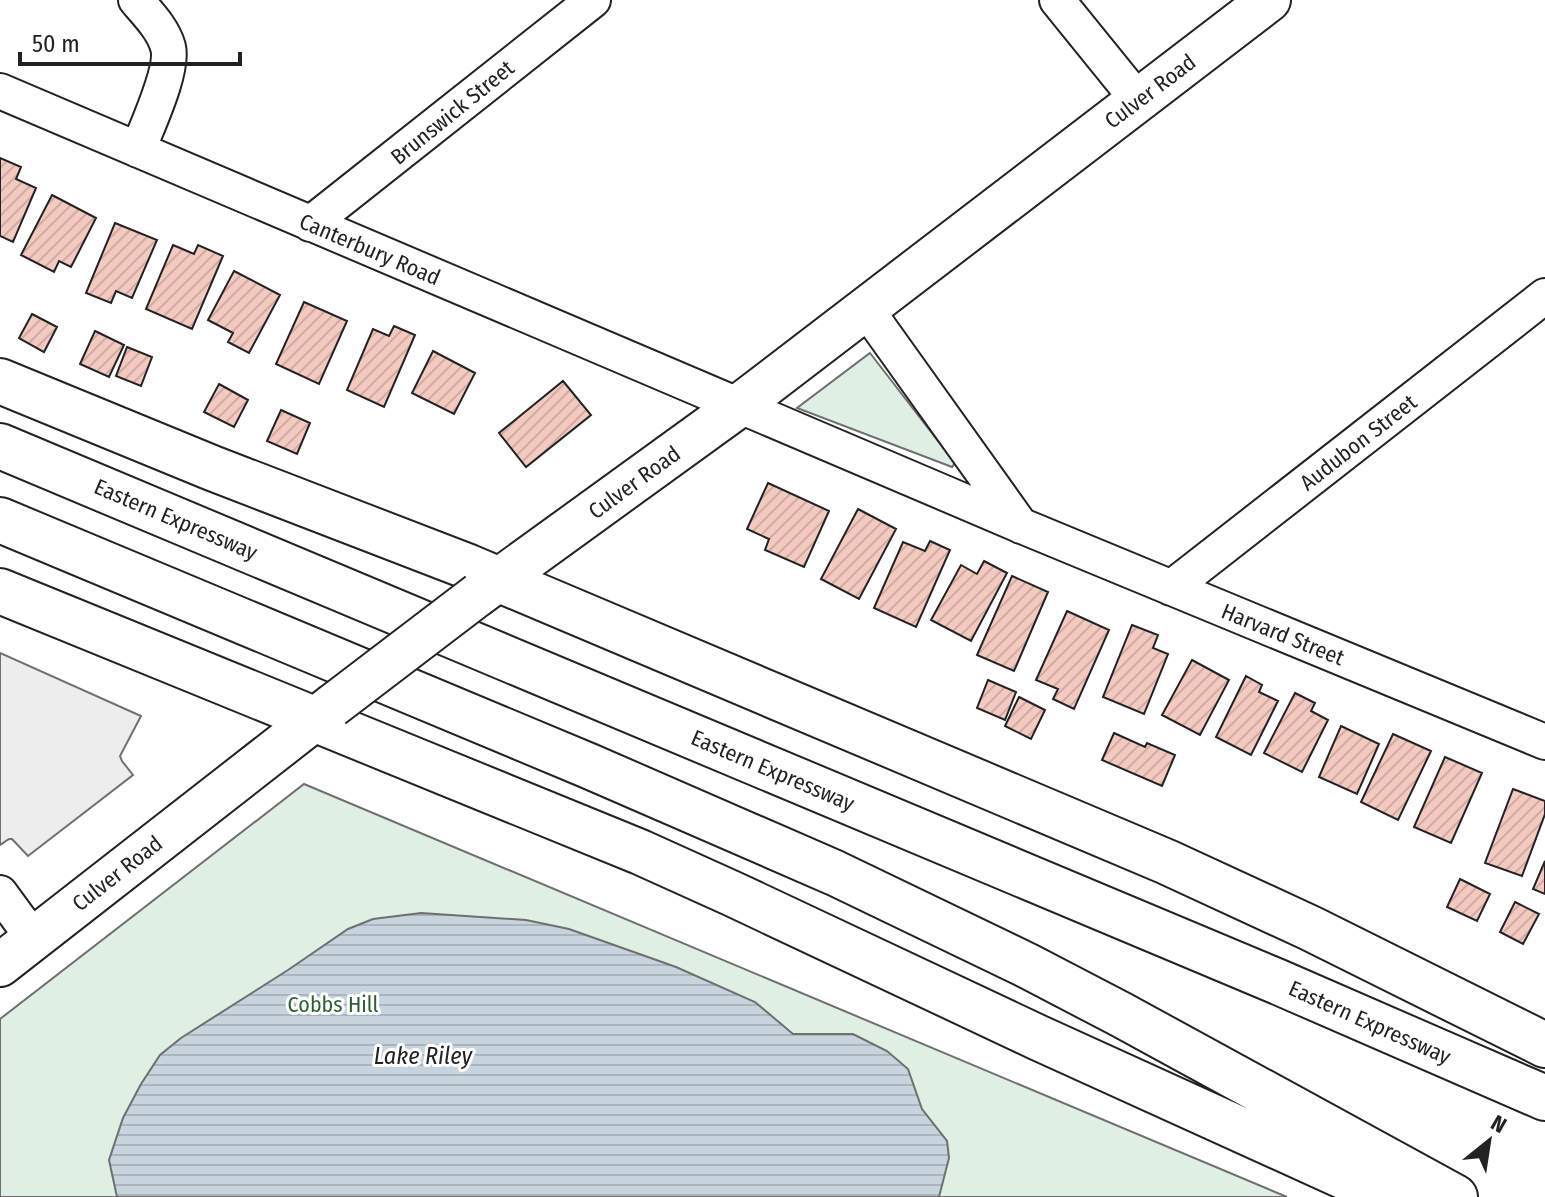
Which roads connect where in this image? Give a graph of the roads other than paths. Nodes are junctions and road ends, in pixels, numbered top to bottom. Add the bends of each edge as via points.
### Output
1 (136, 0) edge
2 (593, 0) edge
3 (1057, 0) edge
4 (1269, 0) edge
5 (0, 91) edge
6 (1138, 100) junction
7 (138, 150) junction
8 (310, 224) junction
9 (1545, 296) edge
10 (866, 309) junction
11 (0, 381) edge
12 (740, 405) junction
13 (0, 446) edge
14 (0, 520) edge
15 (1022, 526) junction
16 (489, 587) junction
17 (1171, 588) junction
18 (0, 591) edge
19 (323, 713) junction
20 (1545, 742) edge
21 (0, 893) edge
22 (33, 938) junction
23 (0, 965) edge
24 (1545, 1045) edge
25 (1545, 1098) edge
26 (1389, 1197) edge
27 (1455, 1197) edge

1 - 7 street via 169,49 165,78
2 - 8 street, Brunswick Street
3 - 6 street
4 - 6 main road, Culver Road
5 - 7 street, Canterbury Road
6 - 10 main road, Culver Road
7 - 8 street, Canterbury Road
8 - 12 street, Canterbury Road
9 - 17 street, Audubon Street
10 - 12 main road, Culver Road
10 - 15 street
11 - 16 highway
12 - 15 street, Harvard Street
12 - 16 main road, Culver Road
13 - 25 highway, Eastern Expressway
14 - 27 highway via 835,873 1120,1014
15 - 17 street, Harvard Street
16 - 19 main road, Culver Road, bridge
16 - 24 highway via 1203,877
17 - 20 street, Harvard Street
18 - 19 highway
19 - 22 main road, Culver Road
19 - 26 highway via 662,862
21 - 22 street
22 - 23 main road, Culver Road

